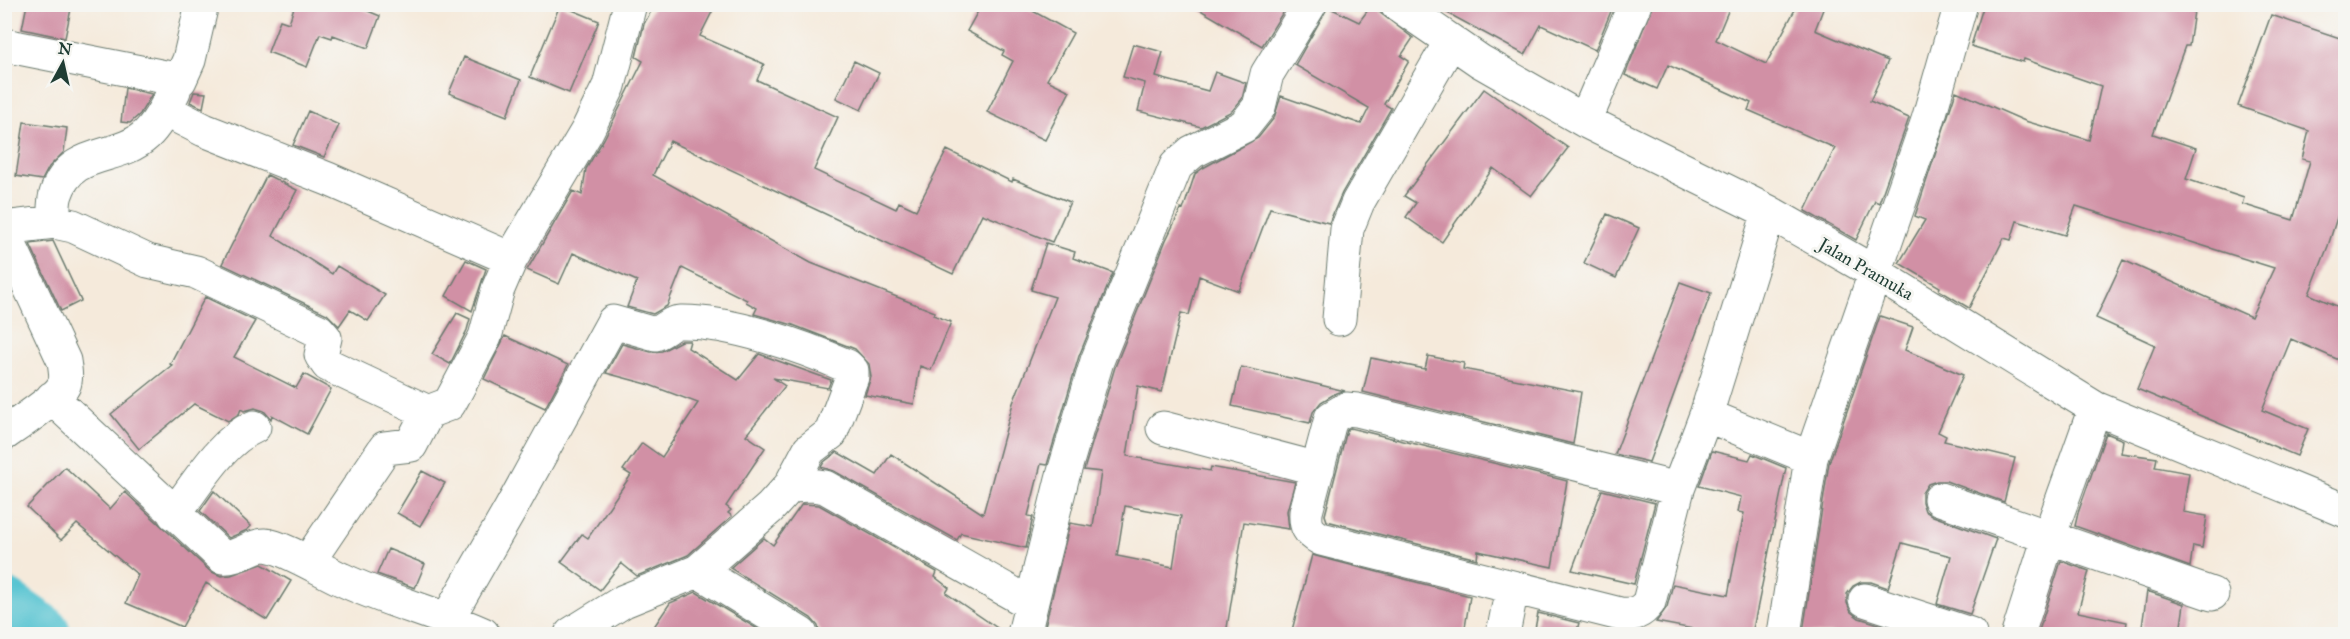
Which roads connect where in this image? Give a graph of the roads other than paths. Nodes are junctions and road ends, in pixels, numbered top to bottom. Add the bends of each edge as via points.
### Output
1 (202, 4) edge
2 (630, 4) edge
3 (1310, 4) edge
4 (1397, 4) edge
5 (1635, 4) edge
6 (1961, 4) edge
7 (1451, 41) junction
8 (4, 45) edge
9 (180, 80) junction
10 (165, 110) junction
11 (1585, 121) junction
12 (1769, 212) junction
13 (54, 222) junction
14 (4, 230) edge
15 (511, 259) junction
16 (1874, 272) junction
17 (1339, 319) dead end
18 (52, 398) junction
19 (2095, 408) junction
20 (428, 412) junction
21 (1706, 415) junction
22 (254, 427) dead end
23 (1164, 428) dead end
24 (4, 434) edge
25 (1811, 458) junction
26 (1318, 469) junction
27 (790, 486) junction
28 (1678, 489) junction
29 (1940, 499) dead end
30 (2346, 511) edge
31 (174, 514) junction
32 (2049, 537) junction
33 (308, 562) junction
34 (698, 571) junction
35 (1512, 588) junction
36 (2212, 594) dead end
37 (1865, 600) dead end
38 (448, 618) junction
39 (1028, 619) edge
40 (483, 634) edge
41 (571, 634) edge
42 (801, 634) edge
43 (1503, 634) edge
44 (1784, 634) edge
45 (1970, 634) edge
46 (2018, 634) edge

1 - 9 street via 189,60
2 - 15 street via 609,86
3 - 39 street via 1257,70 1259,107 1244,126 1192,152 1176,166 1097,361 1062,479
4 - 7 street, Jalan Pramuka
5 - 11 street
6 - 16 street via 1928,120
7 - 11 street, Jalan Pramuka
7 - 17 street via 1362,194 1347,229
8 - 9 street
9 - 10 street
10 - 13 street via 147,135 91,157 67,173 55,195
10 - 15 street
11 - 12 street, Jalan Pramuka
12 - 16 street, Jalan Pramuka
12 - 21 street
13 - 14 street
13 - 20 street via 73,226 148,261 196,272 320,331 325,338 321,356 327,365
14 - 18 street via 64,361 64,386
15 - 20 street via 485,337 452,399
16 - 19 street, Jalan Pramuka
16 - 25 street
18 - 24 street
18 - 31 street
19 - 30 street, Jalan Pramuka
19 - 32 street
20 - 33 street via 411,445 385,448
21 - 25 street
21 - 28 street
22 - 31 street via 239,433
23 - 26 street
25 - 44 street
26 - 28 street via 1332,418 1346,409
26 - 35 street via 1306,512 1305,523 1310,533
27 - 34 street
27 - 38 street via 809,450 831,433 852,377 847,366 760,335 724,327 679,321 655,334 613,322
27 - 39 street via 825,487
28 - 35 street via 1649,602 1642,611 1620,614
29 - 32 street
31 - 33 street via 222,557 230,558 267,545
32 - 36 street
32 - 46 street
33 - 38 street via 369,591
34 - 41 street via 624,601
34 - 42 street
35 - 43 street
37 - 45 street
38 - 40 street

